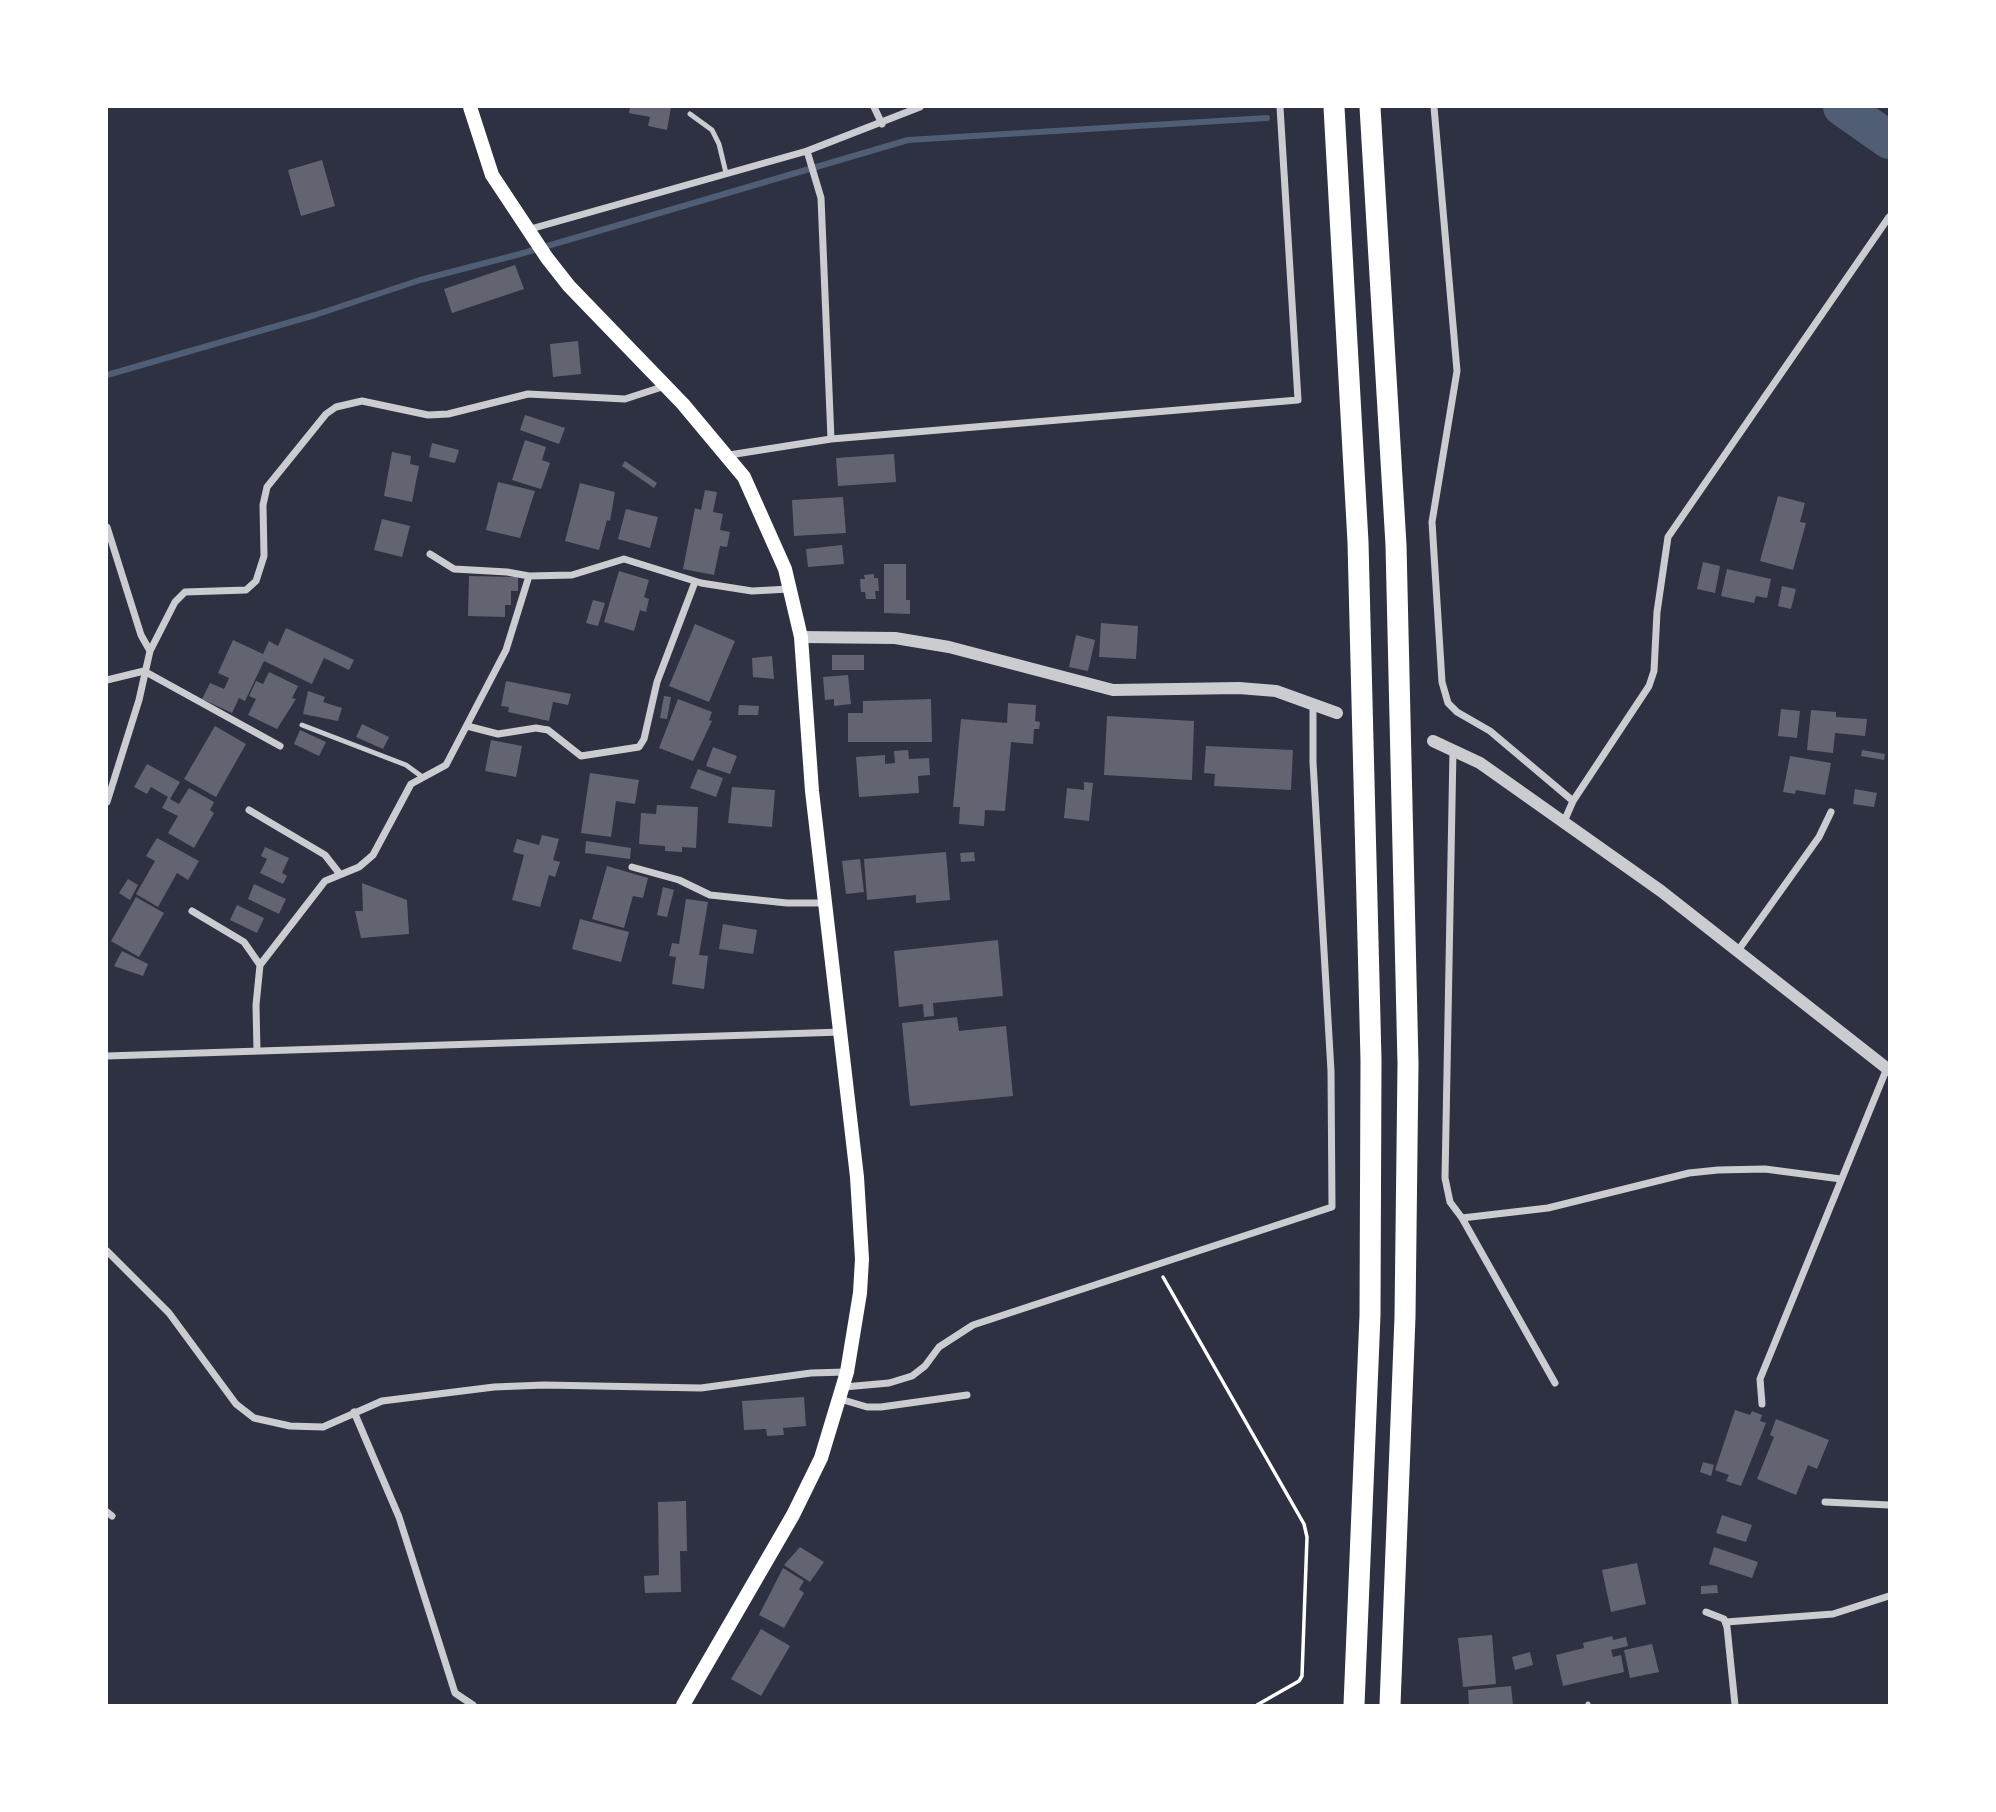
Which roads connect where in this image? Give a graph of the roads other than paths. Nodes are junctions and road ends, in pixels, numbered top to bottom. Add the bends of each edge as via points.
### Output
1 (470, 107) edge
2 (874, 107) edge
3 (920, 107) edge
4 (1280, 107) edge
5 (1334, 107) edge
6 (1370, 107) edge
7 (1434, 107) edge
8 (690, 114) dead end
9 (882, 124) junction
10 (807, 151) junction
11 (726, 173) junction
12 (1889, 217) edge
13 (530, 234) junction
14 (666, 386) junction
15 (831, 439) junction
16 (729, 456) junction
17 (107, 527) edge
18 (430, 554) dead end
19 (529, 576) junction
20 (695, 582) junction
21 (791, 589) junction
22 (801, 638) junction
23 (150, 651) junction
24 (144, 671) junction
25 (107, 680) edge
26 (1313, 703) junction
27 (1337, 713) dead end
28 (302, 725) dead end
29 (467, 726) junction
30 (1433, 741) dead end
31 (280, 746) dead end
32 (1453, 751) junction
33 (421, 776) junction
34 (1573, 801) junction
35 (107, 802) edge
36 (249, 810) dead end
37 (1831, 812) dead end
38 (1563, 824) junction
39 (632, 867) dead end
40 (340, 873) junction
41 (826, 903) junction
42 (192, 911) dead end
43 (1737, 952) junction
44 (260, 965) junction
45 (842, 1031) junction
46 (257, 1051) junction
47 (107, 1056) edge
48 (1888, 1069) edge
49 (1841, 1179) junction
50 (1462, 1218) junction
51 (107, 1251) edge
52 (1555, 1383) dead end
53 (843, 1386) junction
54 (967, 1395) dead end
55 (1762, 1404) dead end
56 (354, 1412) junction
57 (1825, 1502) dead end
58 (1889, 1506) edge
59 (1889, 1596) edge
60 (1706, 1612) dead end
61 (1726, 1622) junction
62 (472, 1705) edge
63 (683, 1705) edge
64 (1354, 1705) edge
65 (1390, 1705) edge
66 (1735, 1705) edge

1 - 13 main road via 492,176
2 - 9 street
3 - 9 street
4 - 15 street via 1298,400
5 - 64 highway via 1358,542 1371,1060 1370,1315
6 - 65 highway via 1396,545 1408,1063 1405,1317
7 - 34 street via 1457,371 1432,522 1442,682 1448,703 1457,712 1490,731
8 - 11 lane via 712,130
9 - 10 street
10 - 11 street
10 - 15 street via 821,198
11 - 13 street
12 - 34 street via 1668,537 1649,685
13 - 14 main road via 569,286
14 - 16 main road
14 - 23 street via 625,399 528,394 448,414 428,415 362,401 337,407 318,423 267,487 262,505 264,556 256,581 246,590 185,592 175,601
15 - 16 street
16 - 21 main road via 760,506
17 - 23 street
18 - 19 street via 454,569
19 - 20 street via 572,575 624,559
19 - 29 street via 506,650
20 - 21 street via 752,591
20 - 29 street via 657,682 639,747 581,756 548,730 498,734
21 - 22 main road
22 - 26 street via 895,638 1113,690 1239,688 1276,691
22 - 41 main road via 812,792
23 - 24 street
24 - 25 street
24 - 31 street
24 - 35 street
26 - 27 street
26 - 53 street via 1312,762 1331,1071 1332,1207 973,1325 939,1347 912,1376 889,1383
28 - 33 lane via 406,765
29 - 33 street via 446,765
30 - 32 street
32 - 38 street via 1480,763
32 - 50 street via 1445,1178 1450,1202
33 - 40 street via 411,784 373,855 359,867
34 - 38 street
36 - 40 street via 325,855
37 - 43 street via 1819,837
38 - 43 street via 1661,891
39 - 41 street via 710,895
40 - 44 street via 326,881
41 - 45 main road
42 - 44 street via 244,942
43 - 48 street
44 - 46 street
45 - 46 street
45 - 53 main road via 862,1259
46 - 47 street
48 - 49 street
49 - 50 street via 1765,1169 1718,1170 1548,1208
49 - 55 street via 1760,1379
50 - 52 street
51 - 56 street via 169,1313 245,1413 308,1429
53 - 54 street via 867,1407
53 - 56 street via 811,1373 701,1388 544,1385 382,1401
53 - 63 main road via 821,1458 793,1515
56 - 62 street via 399,1517 455,1693
57 - 58 street
59 - 61 street via 1833,1614
60 - 61 street
61 - 66 street

